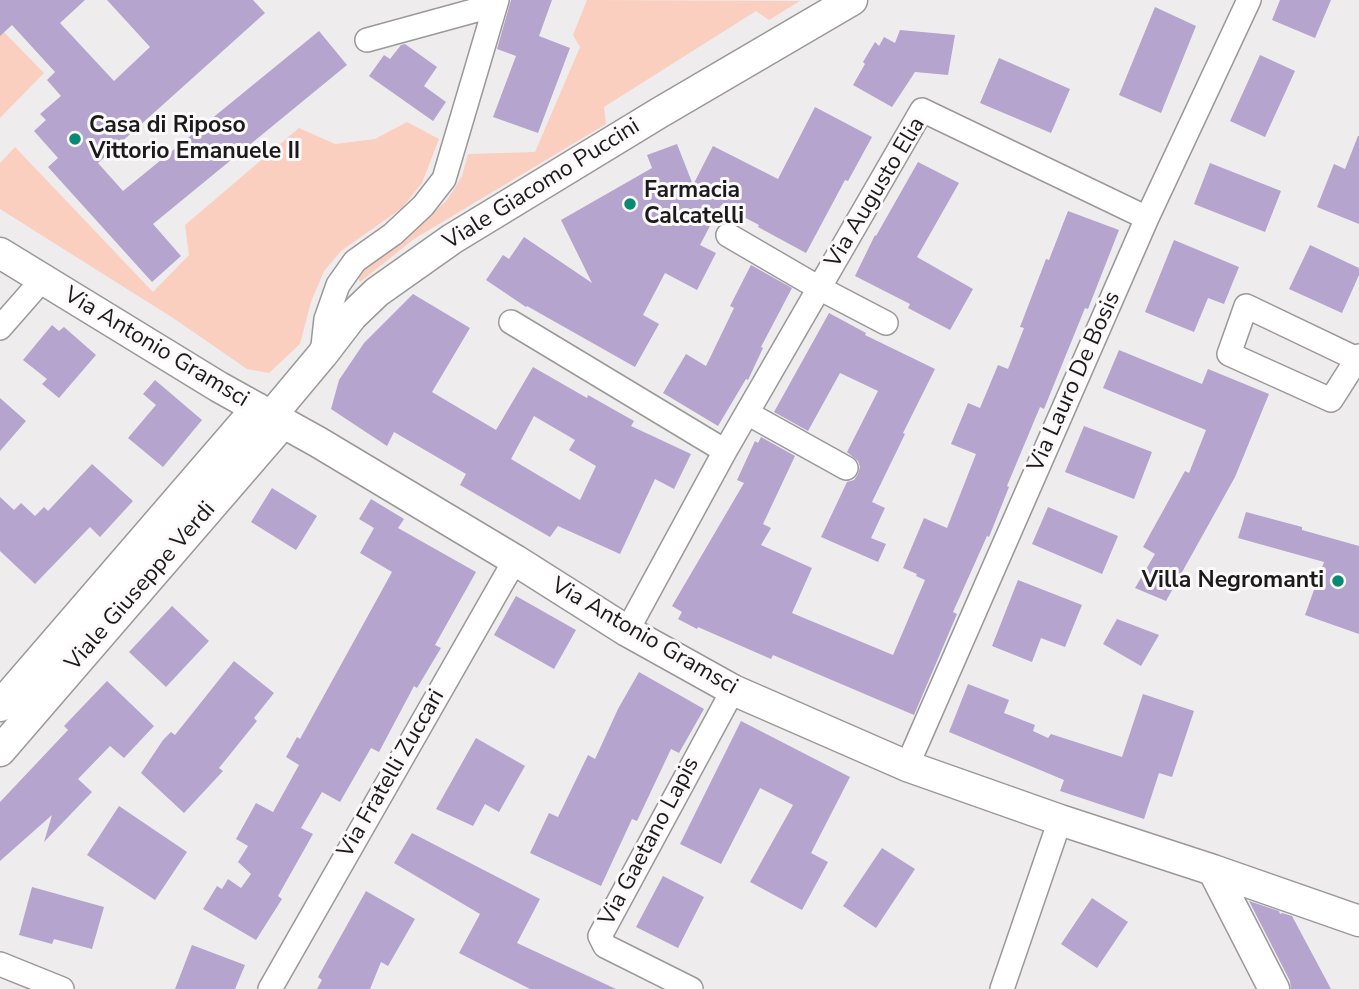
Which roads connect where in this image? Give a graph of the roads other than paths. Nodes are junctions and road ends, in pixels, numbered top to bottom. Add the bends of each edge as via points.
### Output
1 (852, 0) edge
2 (1249, 0) edge
3 (496, 3) edge
4 (367, 40) dead end
5 (1147, 218) junction
6 (728, 235) dead end
7 (0, 253) edge
8 (43, 280) junction
9 (819, 288) junction
10 (511, 322) dead end
11 (886, 323) dead end
12 (0, 328) edge
13 (322, 355) junction
14 (1358, 357) edge
15 (747, 413) junction
16 (271, 416) junction
17 (725, 451) junction
18 (846, 468) dead end
19 (515, 559) junction
20 (627, 631) junction
21 (733, 690) junction
22 (0, 706) edge
23 (0, 751) edge
24 (907, 766) junction
25 (1060, 820) junction
26 (1213, 870) junction
27 (1359, 921) edge
28 (0, 964) edge
29 (62, 989) edge
30 (270, 989) edge
31 (691, 989) edge
32 (1002, 989) edge
33 (1274, 989) edge

1 - 13 street, Viale Giacomo Puccini via 452,239 377,292
2 - 5 street, Via Lauro De Bosis
3 - 4 street
3 - 13 street via 444,179 424,206 355,261 338,285 326,319
5 - 9 street, Via Augusto Elia via 922,110
5 - 24 street, Via Lauro De Bosis
6 - 9 street
7 - 8 street, Via Antonio Gramsci
8 - 12 street
8 - 16 street, Via Antonio Gramsci
9 - 11 street
9 - 15 street, Via Augusto Elia
10 - 17 street
13 - 16 street, Viale Giacomo Puccini
14 - 14 street via 1331,400 1229,354 1247,306
15 - 17 street, Via Augusto Elia
15 - 18 street
16 - 19 street, Via Antonio Gramsci
16 - 22 street, Viale Giuseppe Verdi
16 - 23 street, Viale Giuseppe Verdi
17 - 20 street, Via Augusto Elia
19 - 20 street, Via Antonio Gramsci
19 - 30 street, Via Fratelli Zuccari
20 - 21 street, Via Antonio Gramsci
21 - 24 street, Via Antonio Gramsci
21 - 31 street, Via Gaetano Lapis via 600,936 605,946
24 - 25 street, Via Antonio Gramsci
25 - 26 street, Via Antonio Gramsci
25 - 32 street
26 - 27 street, Via Antonio Gramsci
26 - 33 street
28 - 29 street

